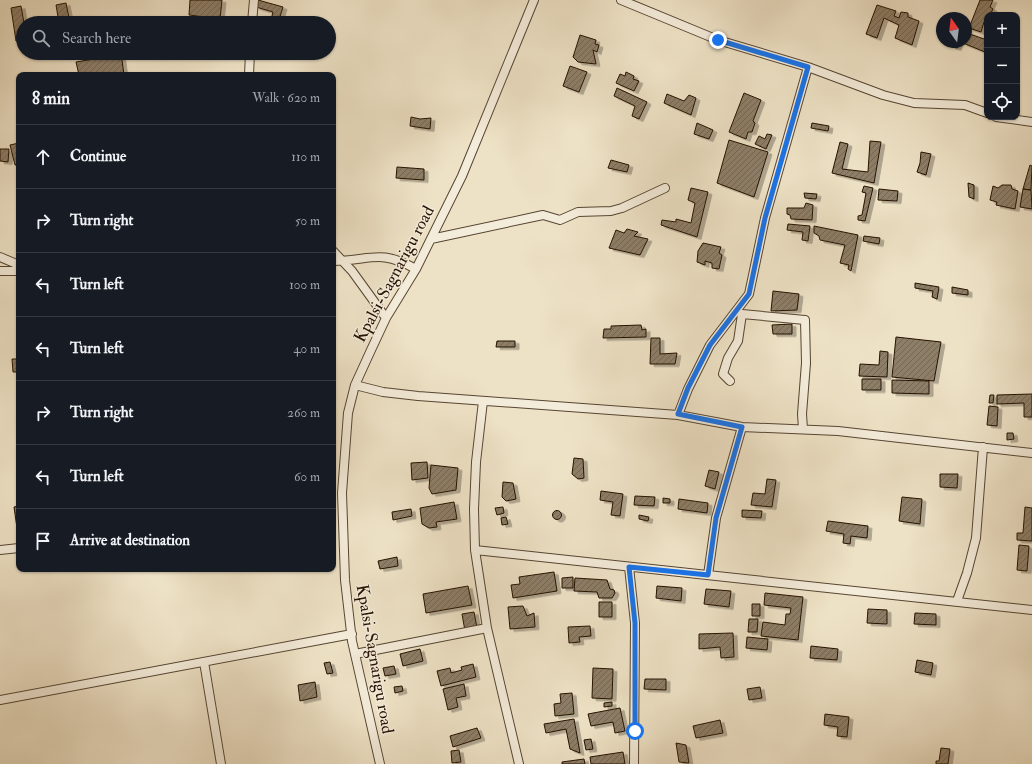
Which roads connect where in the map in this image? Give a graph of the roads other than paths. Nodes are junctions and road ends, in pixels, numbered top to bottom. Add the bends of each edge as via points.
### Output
1 (254, 0) edge
2 (534, 0) edge
3 (621, 0) edge
4 (253, 16) edge
5 (250, 60) edge
6 (808, 67) junction
7 (249, 72) edge
8 (984, 112) edge
9 (1018, 120) edge
10 (1032, 122) edge
11 (665, 188) dead end
12 (431, 240) junction
13 (336, 254) edge
14 (0, 257) edge
15 (336, 261) edge
16 (342, 261) junction
17 (16, 264) edge
18 (416, 269) junction
19 (16, 270) edge
20 (0, 271) edge
21 (386, 318) junction
22 (730, 381) dead end
23 (355, 385) junction
24 (483, 400) junction
25 (678, 414) junction
26 (742, 427) junction
27 (803, 429) junction
28 (983, 447) junction
29 (1032, 453) edge
30 (342, 506) junction
31 (336, 507) edge
32 (16, 548) edge
33 (0, 550) edge
34 (475, 550) junction
35 (629, 567) junction
36 (708, 575) junction
37 (957, 601) junction
38 (1032, 610) edge
39 (487, 628) junction
40 (352, 634) junction
41 (355, 654) junction
42 (204, 662) junction
43 (0, 700) edge
44 (221, 764) edge
45 (380, 764) edge
46 (519, 764) edge
47 (634, 764) edge

1 - 4 street
2 - 12 street, Kpalsi-Sagnarigu road via 462,176
3 - 6 street via 718,40
5 - 7 street
6 - 8 street via 883,95 914,102 965,105
6 - 25 street via 765,218 749,294 710,345
9 - 10 street
11 - 12 street via 611,211 578,212 560,220 543,215
12 - 18 street, Kpalsi-Sagnarigu road
13 - 16 street
14 - 17 street
15 - 16 street
16 - 18 street via 384,257 401,261
16 - 21 street
18 - 21 street, Kpalsi-Sagnarigu road
19 - 20 street
21 - 23 street, Kpalsi-Sagnarigu road
22 - 27 street via 723,374 728,358 738,341 742,314 805,320
23 - 24 street via 383,392
23 - 30 street, Kpalsi-Sagnarigu road via 345,439
24 - 25 street
24 - 34 street via 476,462
25 - 26 street
26 - 27 street
26 - 36 street via 716,518
27 - 28 street
28 - 29 street
28 - 37 street via 976,538
30 - 31 street
30 - 40 street, Kpalsi-Sagnarigu road via 345,580
32 - 33 street
34 - 35 street
34 - 39 street
35 - 36 street
35 - 47 street via 635,623
36 - 37 street
37 - 38 street
39 - 41 street
39 - 46 street
40 - 41 street, Kpalsi-Sagnarigu road
40 - 42 street
41 - 45 street, Kpalsi-Sagnarigu road
42 - 43 street
42 - 44 street

